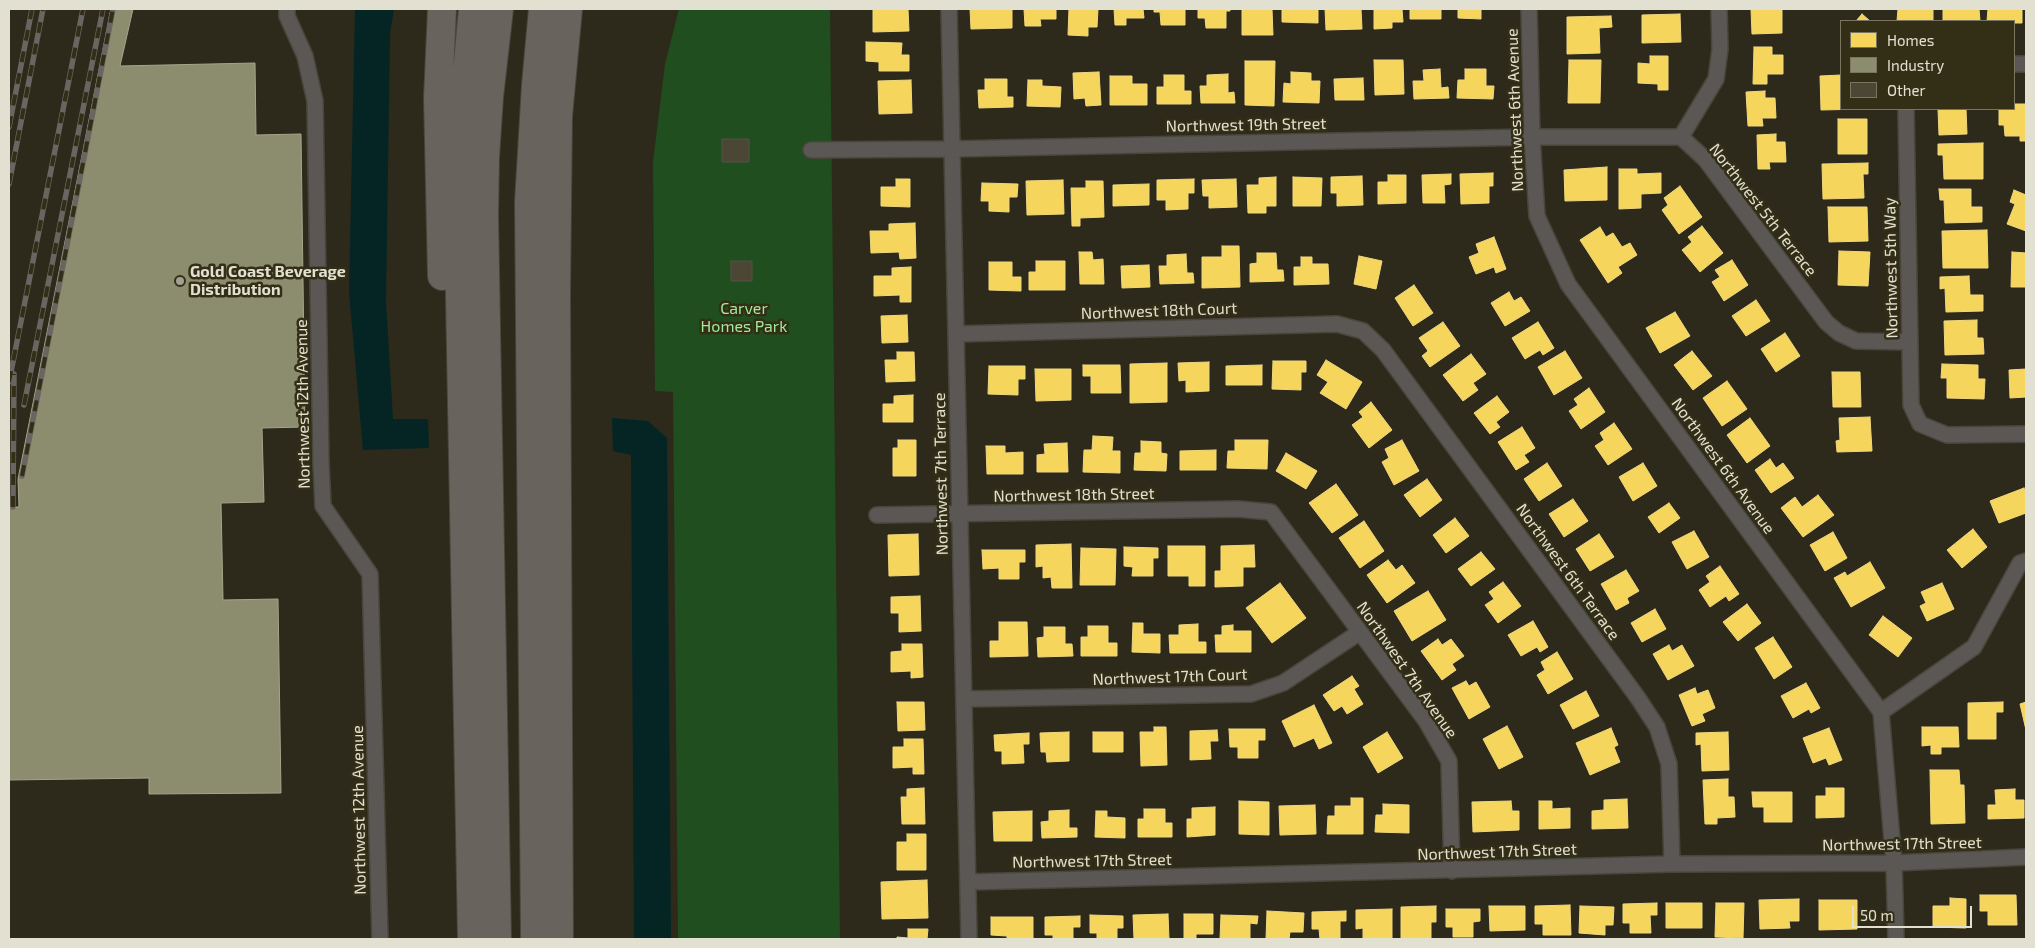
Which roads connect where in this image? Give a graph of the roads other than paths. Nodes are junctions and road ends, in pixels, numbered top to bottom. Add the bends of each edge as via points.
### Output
1 (287, 9) edge
2 (442, 9) edge
3 (473, 9) edge
4 (499, 9) edge
5 (543, 9) edge
6 (568, 9) edge
7 (581, 9) edge
8 (949, 9) edge
9 (1529, 9) edge
10 (1719, 9) edge
11 (1906, 110) edge
12 (558, 116) junction
13 (1532, 137) junction
14 (1681, 137) junction
15 (951, 149) junction
16 (811, 150) dead end
17 (1363, 331) joint
18 (956, 334) junction
19 (1910, 342) junction
20 (462, 390) junction
21 (2026, 434) edge
22 (1271, 512) joint
23 (959, 514) junction
24 (877, 515) dead end
25 (2026, 561) edge
26 (1360, 632) junction
27 (964, 699) junction
28 (1881, 712) junction
29 (2026, 857) edge
30 (1894, 863) junction
31 (1672, 864) junction
32 (1452, 871) junction
33 (969, 882) junction
34 (380, 939) edge
35 (472, 939) edge
36 (497, 939) edge
37 (535, 939) edge
38 (559, 939) edge
39 (969, 939) edge
40 (1896, 939) edge

1 - 34 street, Northwest 12th Avenue via 304,56 315,101 323,506 370,574
2 - 20 highway via 438,98 441,274
3 - 20 highway via 466,66 460,181
4 - 36 highway via 488,105 484,215
5 - 37 highway via 532,134 529,221
6 - 12 highway
7 - 12 highway
8 - 15 street, Northwest 7th Terrace
9 - 13 street, Northwest 6th Avenue
10 - 14 street via 1720,49 1716,79
11 - 19 street, Northwest 5th Way
12 - 38 highway via 556,600
13 - 14 street, Northwest 19th Street
13 - 15 street, Northwest 19th Street
13 - 28 street, Northwest 6th Avenue via 1537,216 1568,284
14 - 19 street, Northwest 5th Terrace via 1705,160 1826,322 1856,341
15 - 16 street, Northwest 19th Street
15 - 18 street, Northwest 7th Terrace
17 - 18 street, Northwest 18th Court via 1337,324
17 - 31 street, Northwest 6th Terrace via 1383,350 1657,727 1669,764
18 - 23 street, Northwest 7th Terrace
19 - 21 street, Northwest 5th Way via 1911,404 1920,424 1947,435
20 - 35 highway
22 - 23 street, Northwest 18th Street via 1238,509
22 - 26 street, Northwest 7th Avenue
23 - 24 street, Northwest 18th Street
23 - 27 street, Northwest 7th Terrace
25 - 28 street via 2020,563 1974,647
26 - 27 street, Northwest 17th Court via 1283,683 1250,694
26 - 32 street, Northwest 7th Avenue via 1426,722 1449,761
27 - 33 street, Northwest 7th Terrace
28 - 30 street
29 - 30 street, Northwest 17th Street
30 - 31 street, Northwest 17th Street
30 - 40 street
31 - 32 street, Northwest 17th Street
32 - 33 street, Northwest 17th Street
33 - 39 street, Northwest 7th Terrace

